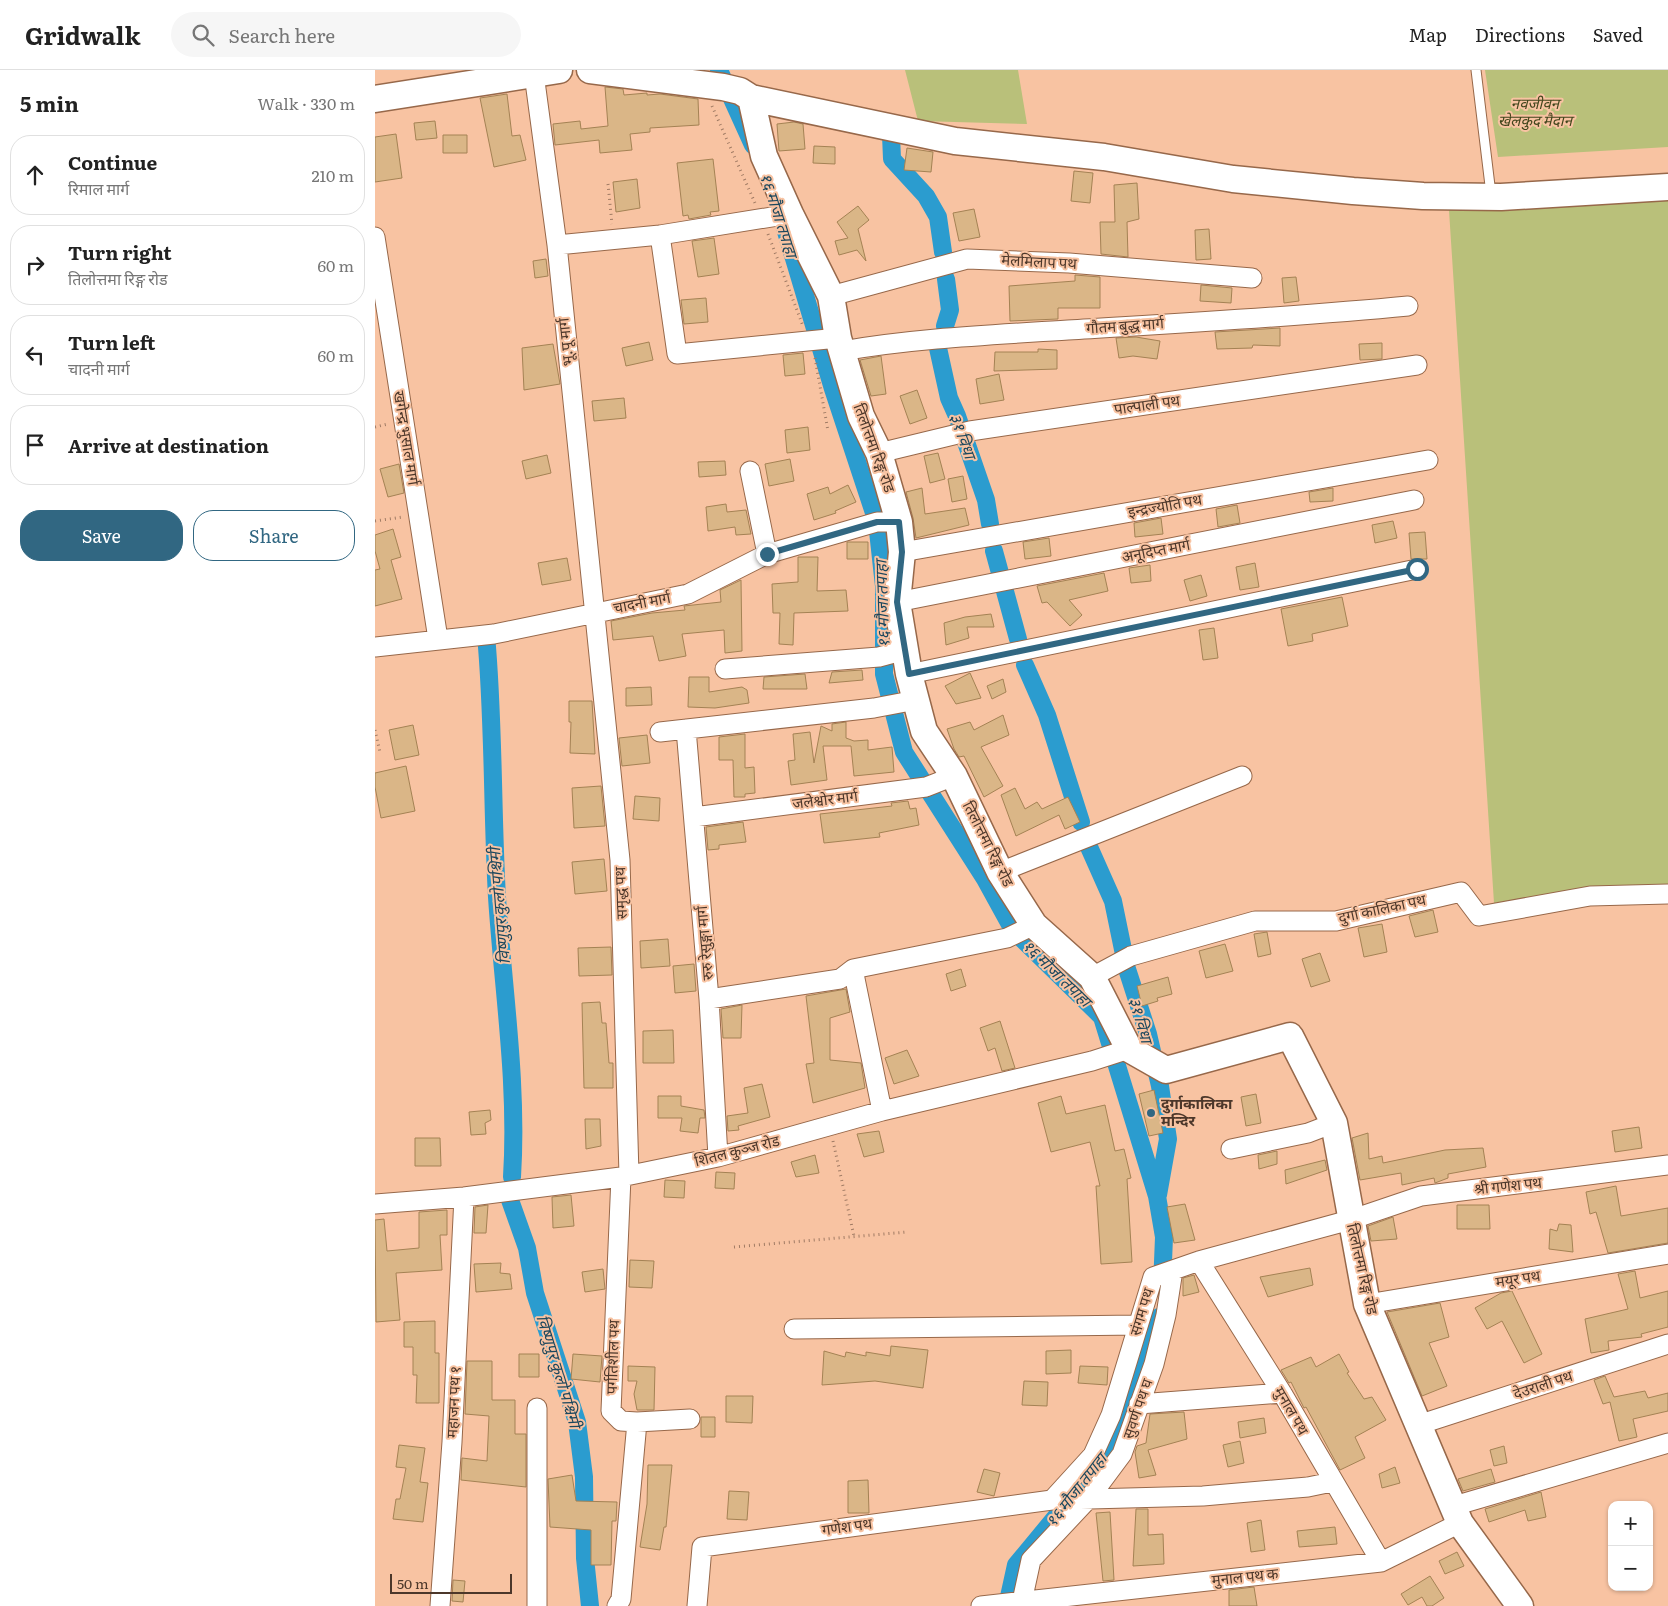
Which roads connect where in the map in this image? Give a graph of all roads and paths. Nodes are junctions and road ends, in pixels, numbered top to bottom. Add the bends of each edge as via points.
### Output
1 (559, 70) edge
2 (590, 70) edge
3 (1476, 70) edge
4 (534, 74) junction
5 (731, 87) edge
6 (375, 98) edge
7 (608, 184) dead end
8 (1668, 187) edge
9 (1492, 196) junction
10 (790, 214) junction
11 (763, 218) junction
12 (660, 235) junction
13 (375, 237) edge
14 (613, 240) junction
15 (557, 245) junction
16 (1252, 278) dead end
17 (831, 296) junction
18 (1408, 306) dead end
19 (810, 340) junction
20 (840, 344) junction
21 (1417, 365) dead end
22 (828, 432) dead end
23 (879, 453) junction
24 (1427, 460) dead end
25 (750, 471) dead end
26 (1414, 500) dead end
27 (419, 516) junction
28 (375, 521) edge
29 (899, 522) junction
30 (902, 552) junction
31 (767, 554) junction
32 (1417, 569) dead end
33 (897, 602) junction
34 (596, 612) junction
35 (438, 640) junction
36 (375, 647) edge
37 (907, 662) junction
38 (725, 669) dead end
39 (916, 700) junction
40 (686, 729) junction
41 (375, 730) edge
42 (660, 732) dead end
43 (380, 752) dead end
44 (954, 776) junction
45 (1241, 776) dead end
46 (694, 817) junction
47 (999, 872) junction
48 (1668, 894) edge
49 (1034, 925) junction
50 (853, 969) junction
51 (1092, 977) junction
52 (709, 999) junction
53 (1130, 1049) junction
54 (882, 1111) junction
55 (1334, 1124) junction
56 (829, 1126) junction
57 (1231, 1148) dead end
58 (718, 1157) junction
59 (1668, 1165) edge
60 (625, 1176) junction
61 (464, 1197) junction
62 (375, 1204) edge
63 (1351, 1220) junction
64 (907, 1232) dead end
65 (854, 1236) junction
66 (734, 1247) dead end
67 (1668, 1254) edge
68 (1199, 1261) junction
69 (1173, 1270) junction
70 (1367, 1304) junction
71 (1138, 1325) junction
72 (794, 1329) dead end
73 (1668, 1344) edge
74 (1282, 1393) junction
75 (1139, 1404) junction
76 (537, 1408) dead end
77 (690, 1419) dead end
78 (637, 1422) junction
79 (1418, 1425) junction
80 (1668, 1442) edge
81 (1332, 1482) junction
82 (1090, 1498) junction
83 (1052, 1500) junction
84 (1457, 1514) junction
85 (1381, 1562) junction
86 (1512, 1603) edge
87 (1021, 1604) edge
88 (440, 1606) edge
89 (537, 1606) edge
90 (617, 1606) edge
91 (697, 1606) edge
92 (981, 1606) edge

1 - 4 street
2 - 5 street
3 - 9 lane
4 - 6 street
4 - 15 street, भू.पू मार्ग
5 - 9 street via 955,141 1104,156 1233,179 1423,196
5 - 10 street, तिलोत्तमा रिङ्ग रोड
5 - 11 path
7 - 14 path
8 - 9 street
10 - 11 street
10 - 17 street, तिलोत्तमा रिङ्ग रोड
11 - 12 street
11 - 19 path
12 - 14 street
12 - 19 street, गौतम बुद्ध मार्ग via 677,354
13 - 27 street, खगेन्द्र भुसाल मार्ग
14 - 15 street
15 - 34 street, भू.पू मार्ग
16 - 17 street, मेलमिलाप पथ via 1069,263 967,259
17 - 20 street, तिलोत्तमा रिङ्ग रोड
18 - 20 street, गौतम बुद्ध मार्ग via 1304,316
19 - 20 street, गौतम बुद्ध मार्ग
19 - 22 path
20 - 23 street, तिलोत्तमा रिङ्ग रोड via 861,416
21 - 23 street, पाल्पाली पथ via 962,433
23 - 29 street, तिलोत्तमा रिङ्ग रोड
24 - 30 street, इन्द्रज्योति पथ
25 - 31 street
26 - 33 street, अनूदिप्त मार्ग
27 - 28 path
27 - 35 street, खगेन्द्र भुसाल मार्ग
29 - 30 street, तिलोत्तमा रिङ्ग रोड
29 - 31 street, चादनी मार्ग via 877,522
30 - 33 street, तिलोत्तमा रिङ्ग रोड
31 - 34 street, चादनी मार्ग via 688,594
32 - 37 street
33 - 37 street, तिलोत्तमा रिङ्ग रोड
34 - 35 street, चादनी मार्ग via 494,634
34 - 60 street, समृद्ध पथ via 620,860
35 - 36 street, चादनी मार्ग
37 - 38 street via 879,656
37 - 39 street, तिलोत्तमा रिङ्ग रोड
39 - 40 street via 874,708
39 - 44 street, तिलोत्तमा रिङ्ग रोड via 924,730
40 - 42 street
40 - 46 street, रुरु रेसुङ्गा मार्ग
41 - 43 path
44 - 46 street, जलेश्वोर मार्ग via 926,788
44 - 47 street, तिलोत्तमा रिङ्ग रोड
45 - 47 street
46 - 52 street, रुरु रेसुङ्गा मार्ग
47 - 49 street, तिलोत्तमा रिङ्ग रोड
48 - 51 street, दुर्गा कालिका पथ via 1589,896 1479,916 1461,892 1336,920 1255,922 1131,956
49 - 50 street via 1007,938
49 - 51 street, तिलोत्तमा रिङ्ग रोड
50 - 52 street via 840,979
50 - 54 street
51 - 53 street, तिलोत्तमा रिङ्ग रोड
52 - 58 street, रुरु रेसुङ्गा मार्ग
53 - 54 street, शितल कुञ्ज रोड
53 - 55 street, तिलोत्तमा रिङ्ग रोड via 1166,1070 1290,1036
54 - 56 street, शितल कुञ्ज रोड
55 - 57 street via 1308,1133
55 - 63 street, तिलोत्तमा रिङ्ग रोड
56 - 58 street, शितल कुञ्ज रोड
56 - 65 path
58 - 60 street, शितल कुञ्ज रोड
59 - 63 street, श्री गणेश पथ via 1421,1196
60 - 61 street, शितल कुञ्ज रोड
60 - 78 street, पर्गतिशील पथ via 611,1410 621,1421
61 - 62 street, शितल कुञ्ज रोड
61 - 88 street, महाजन पथ १
63 - 68 street, संगम पथ
63 - 70 street, तिलोत्तमा रिङ्ग रोड
64 - 65 path
65 - 66 path
67 - 70 street, मयूर पथ
68 - 69 street, संगम पथ
68 - 74 street, मुनाल पथ
69 - 71 street, संगम पथ via 1153,1277
69 - 75 street, सुवर्ण पथ घ via 1154,1364
70 - 79 street, तिलोत्तमा रिङ्ग रोड
71 - 72 street
71 - 83 street, संगम पथ via 1111,1415 1093,1455
73 - 79 street, देउराली पथ
74 - 75 street
74 - 81 street, मुनाल पथ
75 - 82 street, सुवर्ण पथ घ via 1122,1454
76 - 89 street
77 - 78 street
78 - 90 street via 621,1599
79 - 84 street, तिलोत्तमा रिङ्ग रोड
80 - 84 street, मुनाल पथ क
81 - 82 street via 1203,1496
81 - 85 street, मुनाल पथ
82 - 83 street
82 - 87 street, सुवर्ण पथ घ via 1031,1560
83 - 91 street, गणेश पथ via 702,1547
84 - 85 street, मुनाल पथ क
84 - 86 street, तिलोत्तमा रिङ्ग रोड
85 - 87 street, मुनाल पथ क
87 - 92 street, मुनाल पथ क

